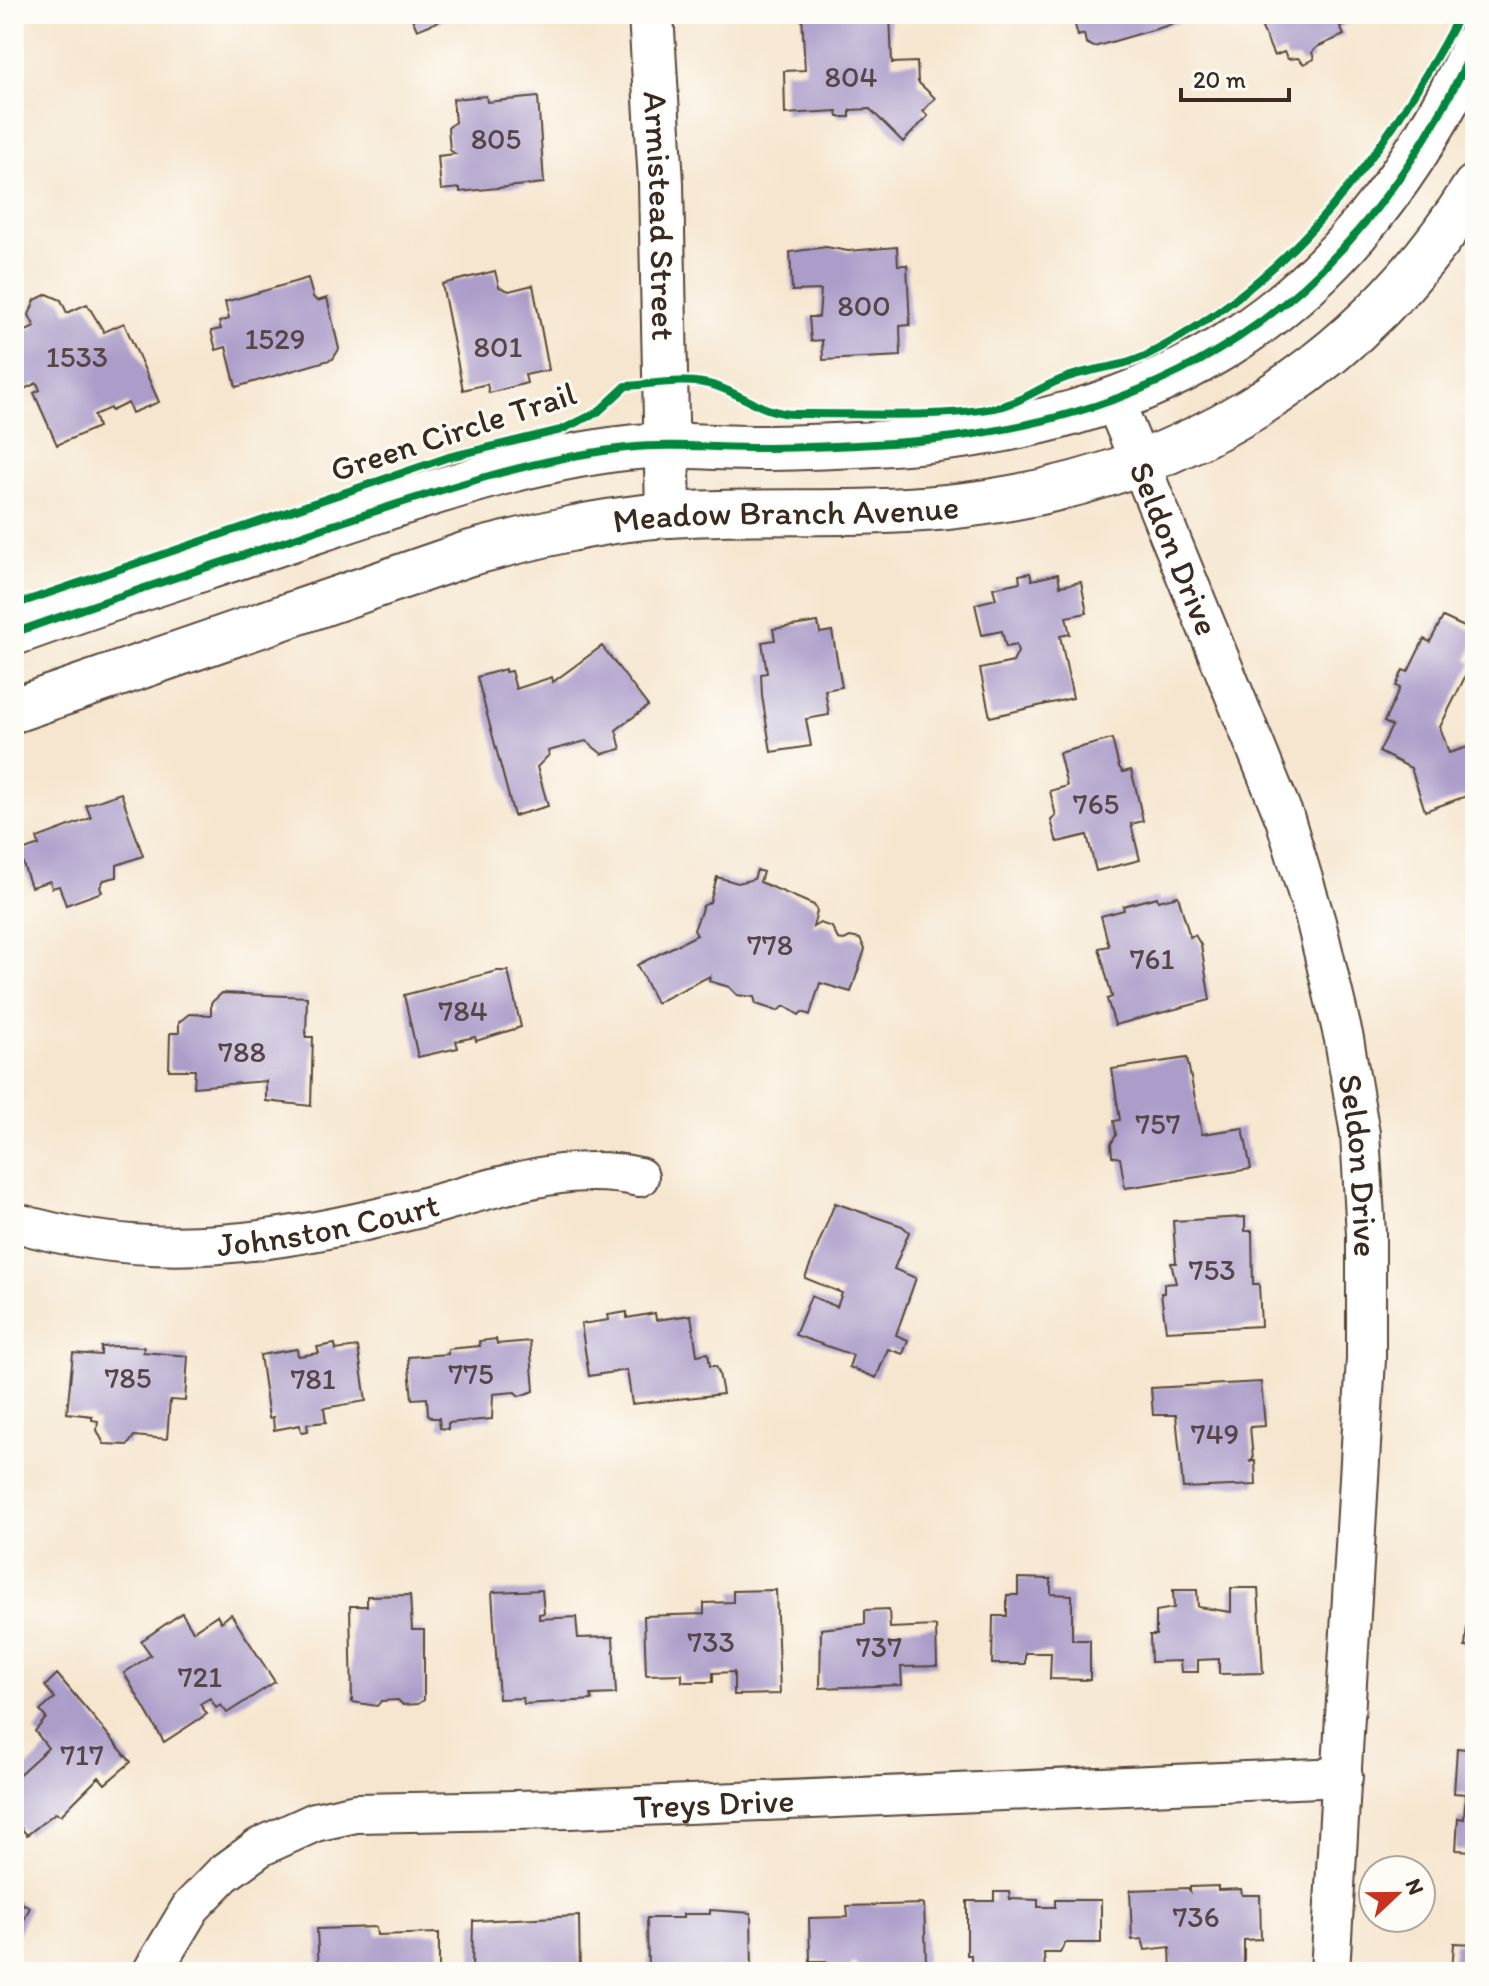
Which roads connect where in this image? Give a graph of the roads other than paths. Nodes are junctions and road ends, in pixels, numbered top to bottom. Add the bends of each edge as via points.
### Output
1 (651, 14) edge
2 (1475, 45) edge
3 (1475, 187) edge
4 (1115, 402) junction
5 (667, 446) junction
6 (1141, 465) junction
7 (668, 515) junction
8 (14, 633) edge
9 (14, 710) edge
10 (639, 1177) dead end
11 (14, 1222) edge
12 (1343, 1777) junction
13 (152, 1972) edge
14 (1330, 1972) edge

1 - 5 main road, Armistead Street
2 - 4 main road, Meadow Branch Avenue via 1400,180 1338,255 1286,303 1227,345
3 - 6 main road, Meadow Branch Avenue via 1412,276 1340,348 1258,406
4 - 5 main road, Meadow Branch Avenue via 1043,424 970,436 762,448
4 - 6 street, Seldon Drive
5 - 7 main road, Armistead Street
5 - 8 main road, Meadow Branch Avenue via 628,447 511,471
6 - 7 main road, Meadow Branch Avenue via 1044,493 950,507
6 - 12 street, Seldon Drive via 1285,819 1327,966 1360,1134 1366,1359
7 - 9 main road, Meadow Branch Avenue via 467,554
10 - 11 street, Johnston Court via 610,1170 563,1171 258,1243 212,1247 126,1246 68,1238
12 - 13 street, Treys Drive via 356,1813 315,1822 223,1874 191,1907
12 - 14 street, Seldon Drive

